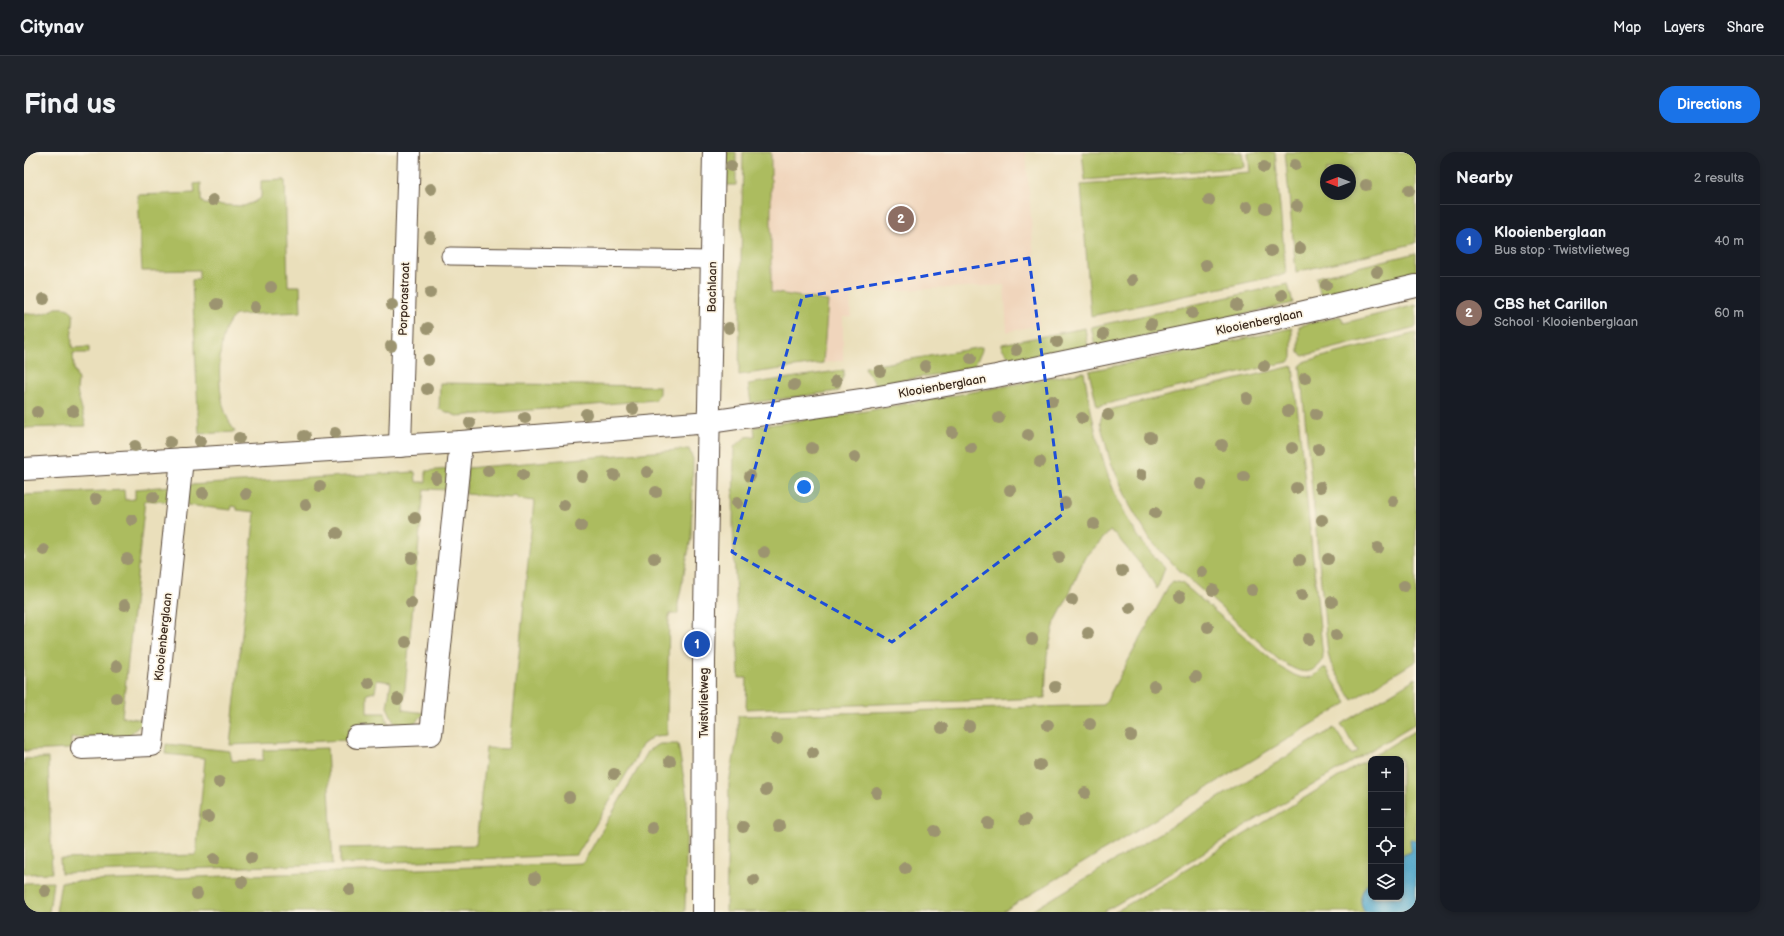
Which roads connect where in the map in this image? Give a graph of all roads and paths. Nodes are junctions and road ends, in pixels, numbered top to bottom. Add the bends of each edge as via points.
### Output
1 (409, 152) edge
2 (714, 152) edge
3 (450, 256) dead end
4 (712, 260) junction
5 (1416, 286) edge
6 (710, 422) junction
7 (461, 442) junction
8 (400, 446) junction
9 (182, 460) junction
10 (24, 469) edge
11 (357, 737) dead end
12 (82, 748) dead end
13 (703, 912) edge

1 - 8 street, Porporastraat
2 - 4 street, Bachlaan
3 - 4 lane
4 - 6 street, Bachlaan
5 - 6 street, Klooienberglaan via 1296,314 996,376 862,400
6 - 7 street, Klooienberglaan
6 - 13 street, Twistvlietweg
7 - 8 street, Klooienberglaan
7 - 11 street via 431,734
8 - 9 street, Klooienberglaan
9 - 10 street, Klooienberglaan
9 - 12 street, Klooienberglaan via 152,745

